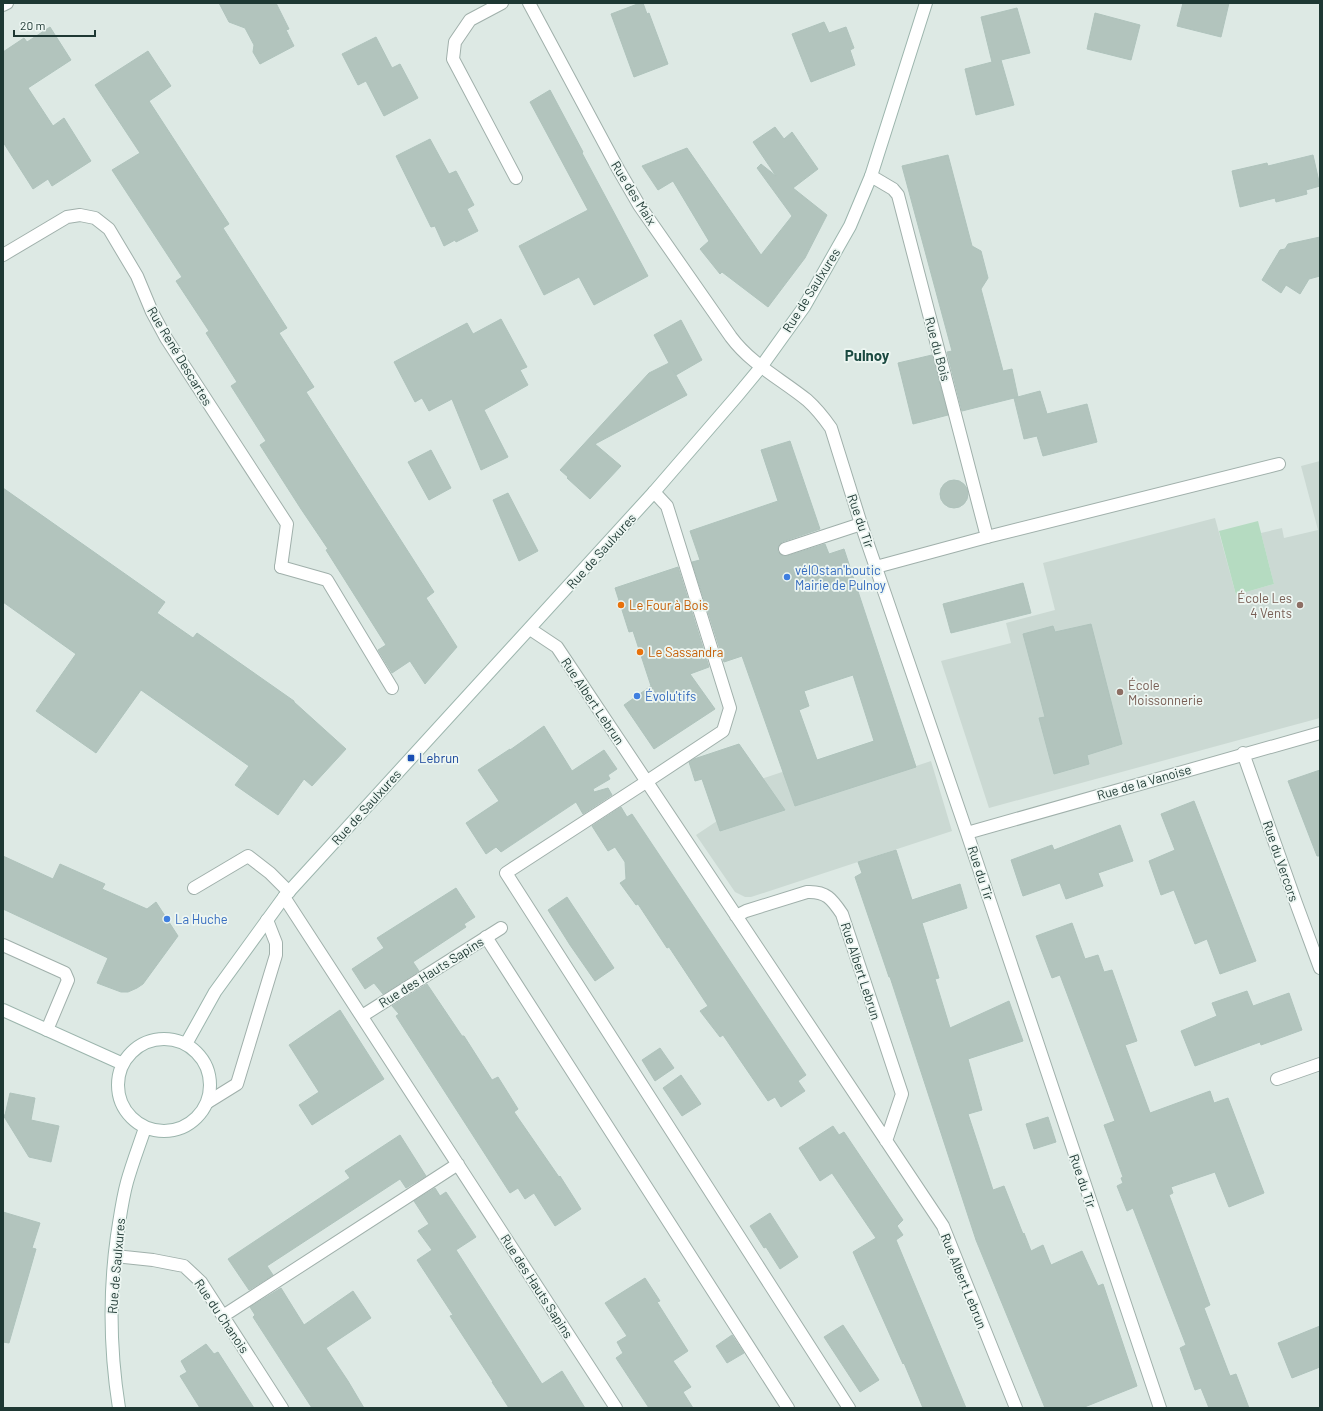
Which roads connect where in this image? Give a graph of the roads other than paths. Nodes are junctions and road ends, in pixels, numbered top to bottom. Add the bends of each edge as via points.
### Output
1 (6, 3) edge
2 (502, 3) edge
3 (529, 3) edge
4 (926, 3) edge
5 (3, 5) edge
6 (871, 176) junction
7 (516, 178) dead end
8 (3, 255) edge
9 (761, 367) junction
10 (1279, 464) dead end
11 (654, 492) junction
12 (861, 524) junction
13 (987, 536) junction
14 (785, 549) dead end
15 (876, 567) junction
16 (530, 629) junction
17 (392, 688) dead end
18 (1320, 733) edge
19 (1243, 754) junction
20 (646, 782) junction
21 (967, 832) junction
22 (194, 888) dead end
23 (287, 894) junction
24 (736, 916) junction
25 (267, 920) junction
26 (501, 928) dead end
27 (486, 937) junction
28 (3, 945) edge
29 (1320, 968) edge
30 (3, 1010) edge
31 (362, 1016) junction
32 (47, 1030) junction
33 (186, 1044) junction
34 (123, 1064) junction
35 (1320, 1064) edge
36 (1277, 1079) dead end
37 (208, 1102) junction
38 (145, 1128) junction
39 (886, 1141) junction
40 (458, 1164) junction
41 (114, 1256) junction
42 (223, 1316) junction
43 (119, 1408) edge
44 (282, 1408) edge
45 (616, 1408) edge
46 (788, 1408) edge
47 (849, 1408) edge
48 (1016, 1408) edge
49 (1160, 1408) edge

1 - 5 street
2 - 7 street via 470,20 455,42 454,59
3 - 9 street, Rue des Maix via 639,205 731,337 741,350
4 - 6 street, Rue de Saulxures
6 - 9 street, Rue de Saulxures via 850,226 804,307
6 - 13 street, Rue du Bois via 893,189 898,195
8 - 17 street, Rue René Descartes via 67,217 80,215 95,218 109,229 137,276 166,338 287,524 281,567 326,580
9 - 11 street, Rue de Saulxures
9 - 12 street, Rue du Tir via 808,400 830,428
10 - 13 street
11 - 16 street, Rue de Saulxures
11 - 20 street via 667,506 730,708 724,731
12 - 14 street
12 - 15 street, Rue du Tir
13 - 15 street
15 - 21 street, Rue du Tir
16 - 20 street, Rue Albert Lebrun via 557,647
16 - 23 street, Rue de Saulxures
18 - 19 street, Rue de la Vanoise
19 - 21 street, Rue de la Vanoise
19 - 29 street, Rue du Vercors
20 - 24 street, Rue Albert Lebrun
20 - 47 street via 506,872
21 - 49 street, Rue du Tir
22 - 23 street, Rue des Hauts Sapins via 248,856 270,872
23 - 25 street, Rue de Saulxures
23 - 31 street, Rue des Hauts Sapins
24 - 39 street, Rue Albert Lebrun
24 - 39 street, Rue Albert Lebrun via 807,892 826,894 835,902 842,914 902,1094
25 - 33 street, Rue de Saulxures via 215,992
25 - 37 street via 276,943 276,955 237,1084
26 - 27 street, Rue des Hauts Sapins
27 - 31 street, Rue des Hauts Sapins
27 - 46 street
28 - 32 street via 65,973 68,980
30 - 32 street
31 - 40 street, Rue des Hauts Sapins
32 - 34 street
33 - 34 street via 166,1039 148,1041 132,1051
33 - 37 street via 198,1053 208,1071 211,1088
34 - 38 street via 118,1076 122,1104 132,1118
35 - 36 street
37 - 38 street via 193,1121 178,1129 163,1132
38 - 41 street, Rue de Saulxures via 127,1184
39 - 48 street, Rue Albert Lebrun via 943,1226
40 - 42 street
40 - 45 street, Rue des Hauts Sapins
41 - 42 street, Rue du Chanois via 184,1266 201,1282
41 - 43 street, Rue de Saulxures via 112,1331
42 - 44 street, Rue du Chanois

